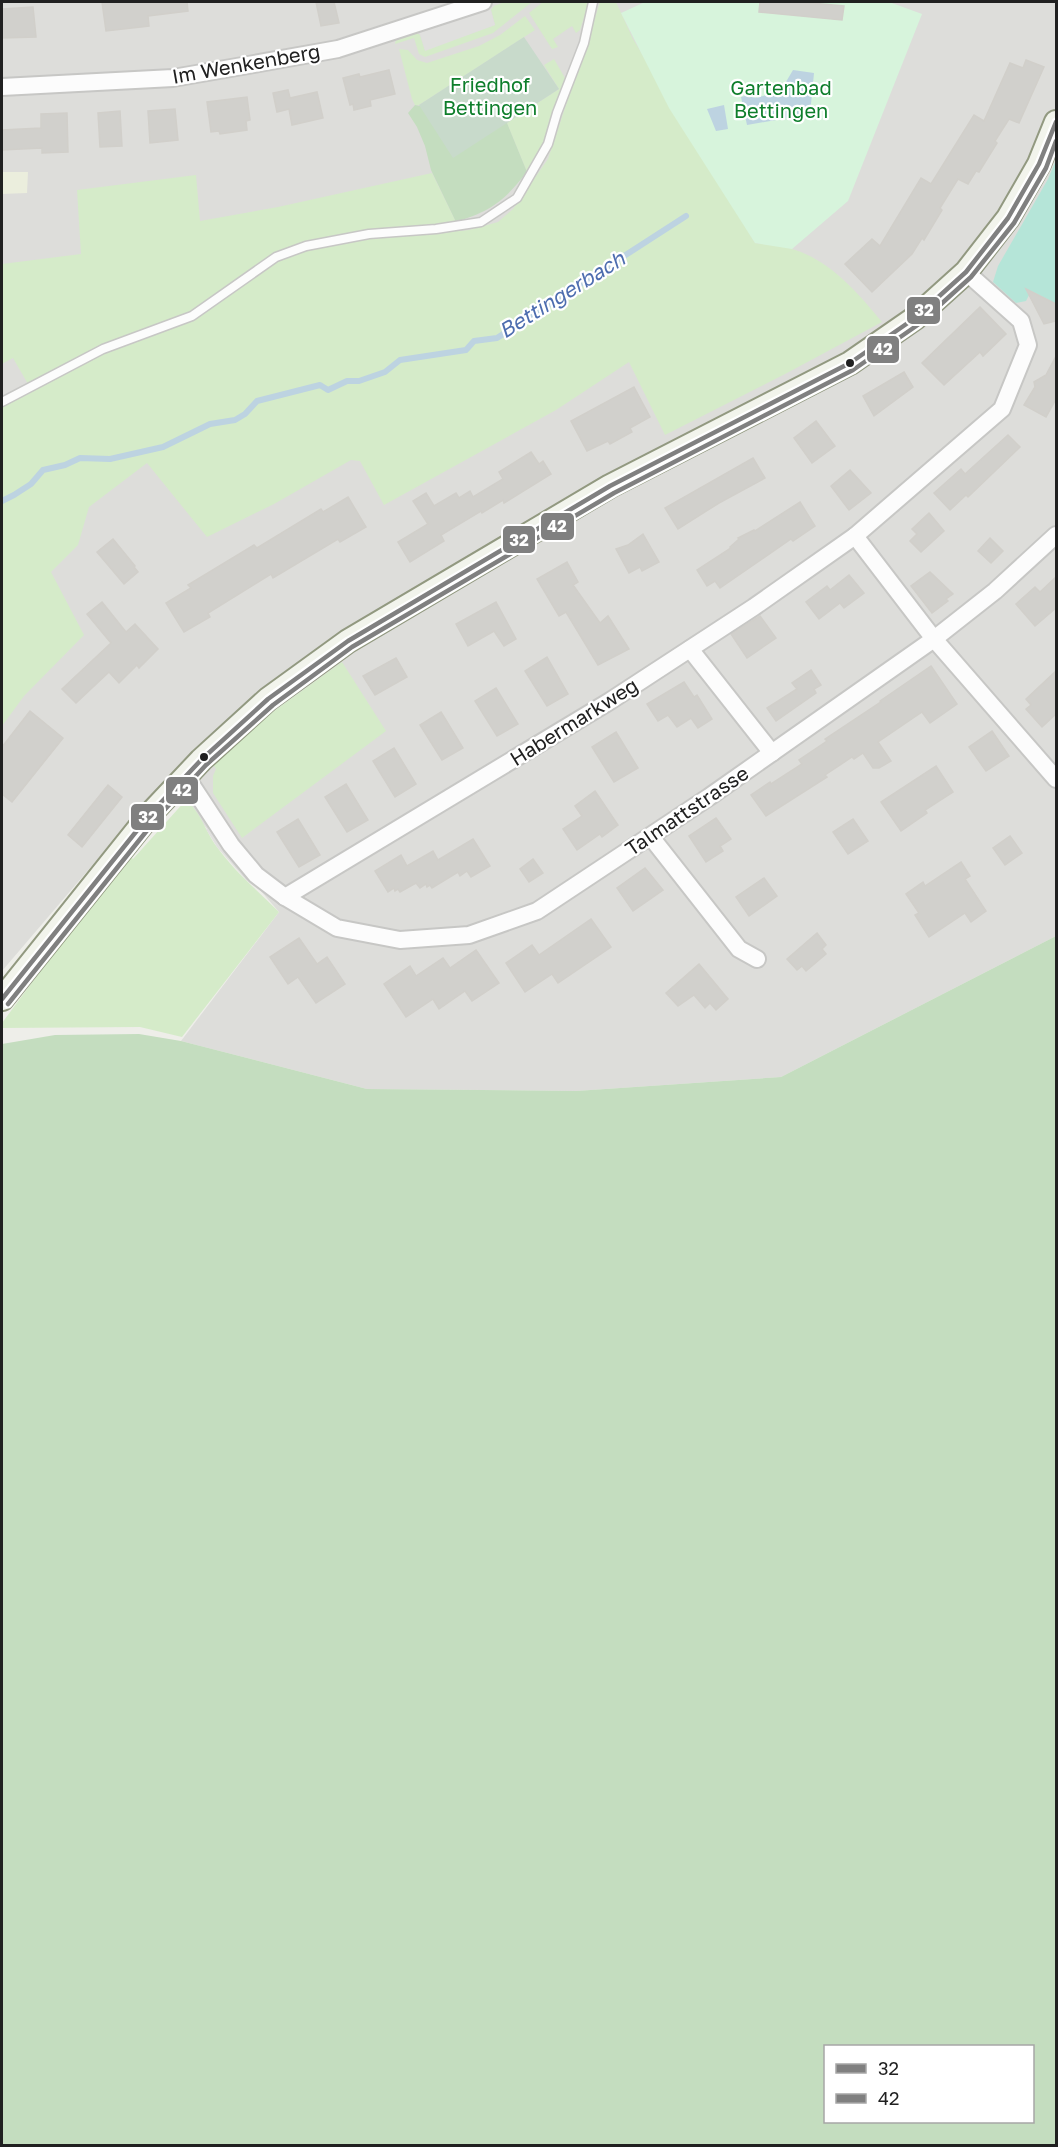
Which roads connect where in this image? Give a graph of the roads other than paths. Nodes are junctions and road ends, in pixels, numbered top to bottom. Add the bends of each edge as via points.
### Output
1 (483, 2) edge
2 (593, 2) edge
3 (2, 87) edge
4 (1056, 122) edge
5 (966, 272) junction
6 (2, 402) edge
7 (1056, 535) edge
8 (855, 536) junction
9 (934, 639) junction
10 (690, 649) junction
11 (772, 753) junction
12 (185, 775) junction
13 (1056, 779) edge
14 (651, 837) junction
15 (285, 897) junction
16 (757, 959) dead end
17 (2, 999) edge

1 - 3 street, Im Wenkenberg via 338,48 264,62 173,78
2 - 6 lane via 584,43 548,144 517,198 481,222 369,234 306,246 276,257 192,316 103,349
4 - 5 street via 1008,218
5 - 8 street, Habermarkweg via 1022,321 1028,345 1007,398 1002,409
5 - 12 street via 915,318 850,363 610,486 348,641 268,699
7 - 9 street, Talmattstrasse
8 - 9 street
8 - 10 street, Habermarkweg
9 - 11 street, Talmattstrasse
9 - 13 street
10 - 11 street
10 - 15 street, Habermarkweg
11 - 14 street, Talmattstrasse
12 - 15 street, Talmattstrasse via 231,845 256,875
12 - 17 street
14 - 15 street, Talmattstrasse via 537,910 469,935 400,940 337,928
14 - 16 street via 739,949

